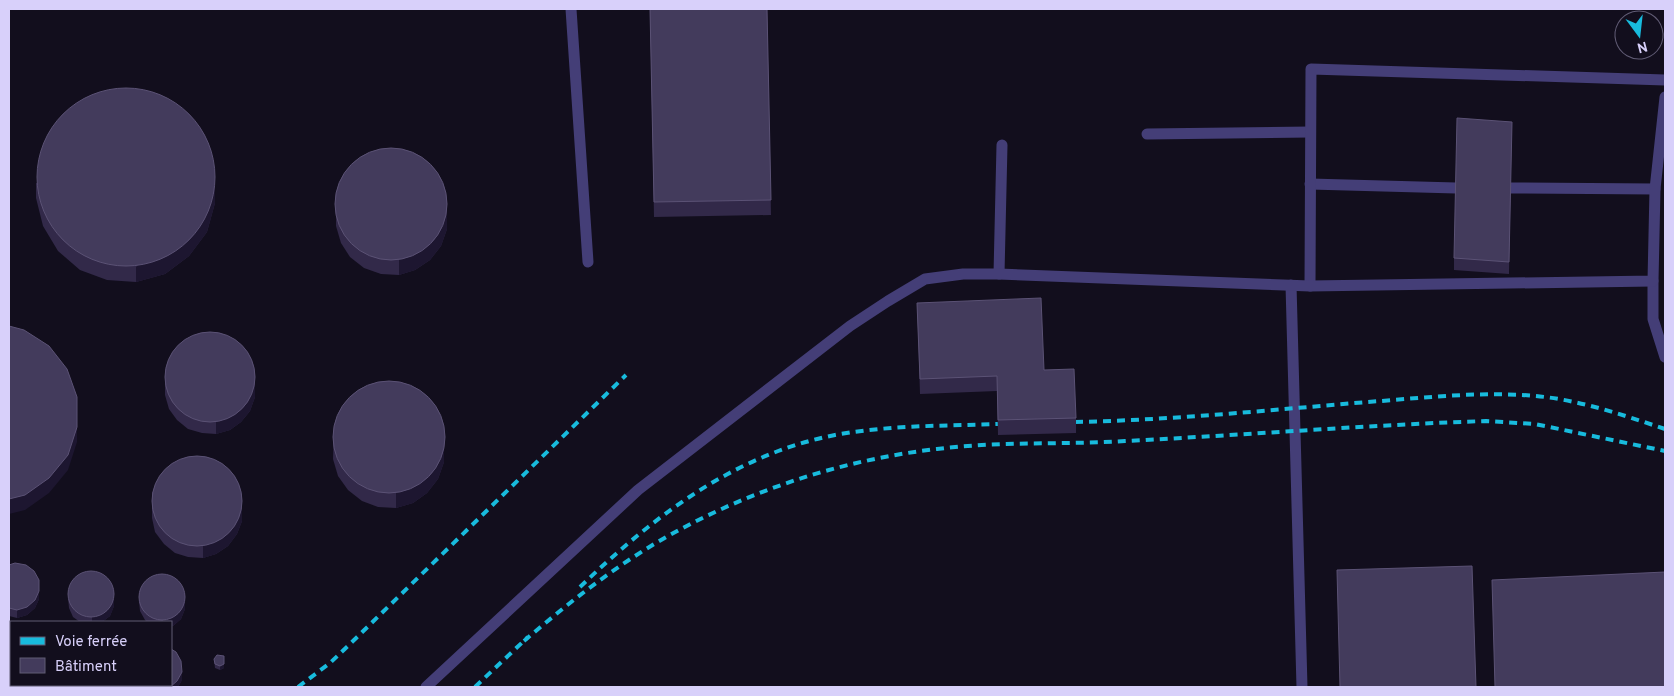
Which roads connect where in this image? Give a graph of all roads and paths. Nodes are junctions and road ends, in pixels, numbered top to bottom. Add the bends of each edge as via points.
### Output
1 (571, 9) edge
2 (1665, 80) edge
3 (1665, 97) edge
4 (1310, 132) junction
5 (1147, 134) dead end
6 (1002, 145) dead end
7 (1310, 184) junction
8 (1456, 188) edge
9 (1511, 188) edge
10 (1655, 189) junction
11 (588, 262) dead end
12 (999, 274) junction
13 (1653, 281) junction
14 (1291, 285) junction
15 (1310, 286) junction
16 (1665, 357) edge
17 (426, 687) edge
18 (1302, 687) edge

1 - 11 lane
2 - 4 lane via 1311,68
3 - 10 lane
4 - 5 lane
4 - 7 lane
6 - 12 lane
7 - 8 lane
7 - 15 lane
9 - 10 lane
10 - 13 lane
12 - 14 lane
12 - 17 lane via 925,279 850,326 638,490
13 - 15 lane
13 - 16 lane via 1653,319
14 - 15 lane
14 - 18 lane

